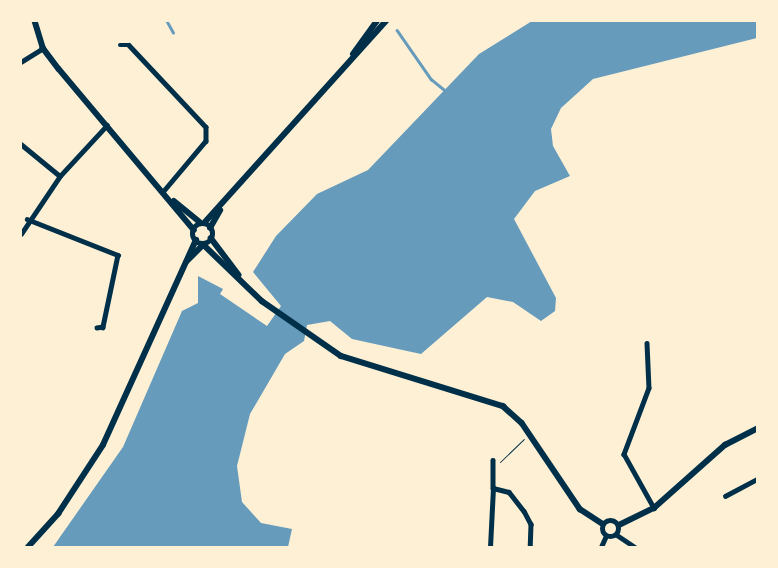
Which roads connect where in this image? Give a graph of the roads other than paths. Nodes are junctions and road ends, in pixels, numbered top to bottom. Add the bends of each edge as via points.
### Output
1 (35, 21) edge
2 (377, 21) edge
3 (386, 21) edge
4 (120, 45) dead end
5 (43, 48) junction
6 (21, 62) edge
7 (335, 78) junction
8 (107, 125) junction
9 (21, 144) edge
10 (60, 176) junction
11 (166, 194) junction
12 (221, 209) junction
13 (24, 222) edge
14 (202, 222) junction
15 (210, 228) junction
16 (194, 230) junction
17 (21, 234) edge
18 (211, 238) junction
19 (196, 240) junction
20 (203, 247) junction
21 (185, 262) junction
22 (253, 292) junction
23 (97, 328) dead end
24 (647, 343) dead end
25 (757, 429) edge
26 (493, 462) road end
27 (757, 479) edge
28 (493, 488) junction
29 (725, 496) dead end
30 (654, 508) junction
31 (604, 524) junction
32 (618, 525) junction
33 (617, 535) junction
34 (606, 536) junction
35 (28, 547) edge
36 (490, 547) edge
37 (530, 547) edge
38 (602, 547) edge
39 (636, 547) edge

1 - 5 street
2 - 7 street
3 - 7 street
4 - 11 street via 128,45 208,133
5 - 6 street
5 - 8 street
7 - 12 street
8 - 10 street
8 - 11 street
9 - 10 street
10 - 13 street
11 - 14 street
11 - 16 street
12 - 14 street
12 - 15 street
13 - 17 street
13 - 23 street via 118,255 103,327
14 - 15 street
14 - 16 street
15 - 18 street
16 - 19 street
18 - 20 street
18 - 22 street
19 - 20 street
19 - 21 street
20 - 21 street
20 - 22 street
21 - 35 street via 137,378 103,445 58,514
22 - 31 street via 311,336 352,361 496,402 530,434 580,509
24 - 30 street via 649,388 624,454
25 - 30 street via 725,445
26 - 28 street
27 - 29 street
28 - 36 street
28 - 37 street via 509,492 524,511 531,524
30 - 32 street
31 - 32 street via 612,520
31 - 34 street
32 - 33 street
33 - 34 street
33 - 39 street
34 - 38 street

